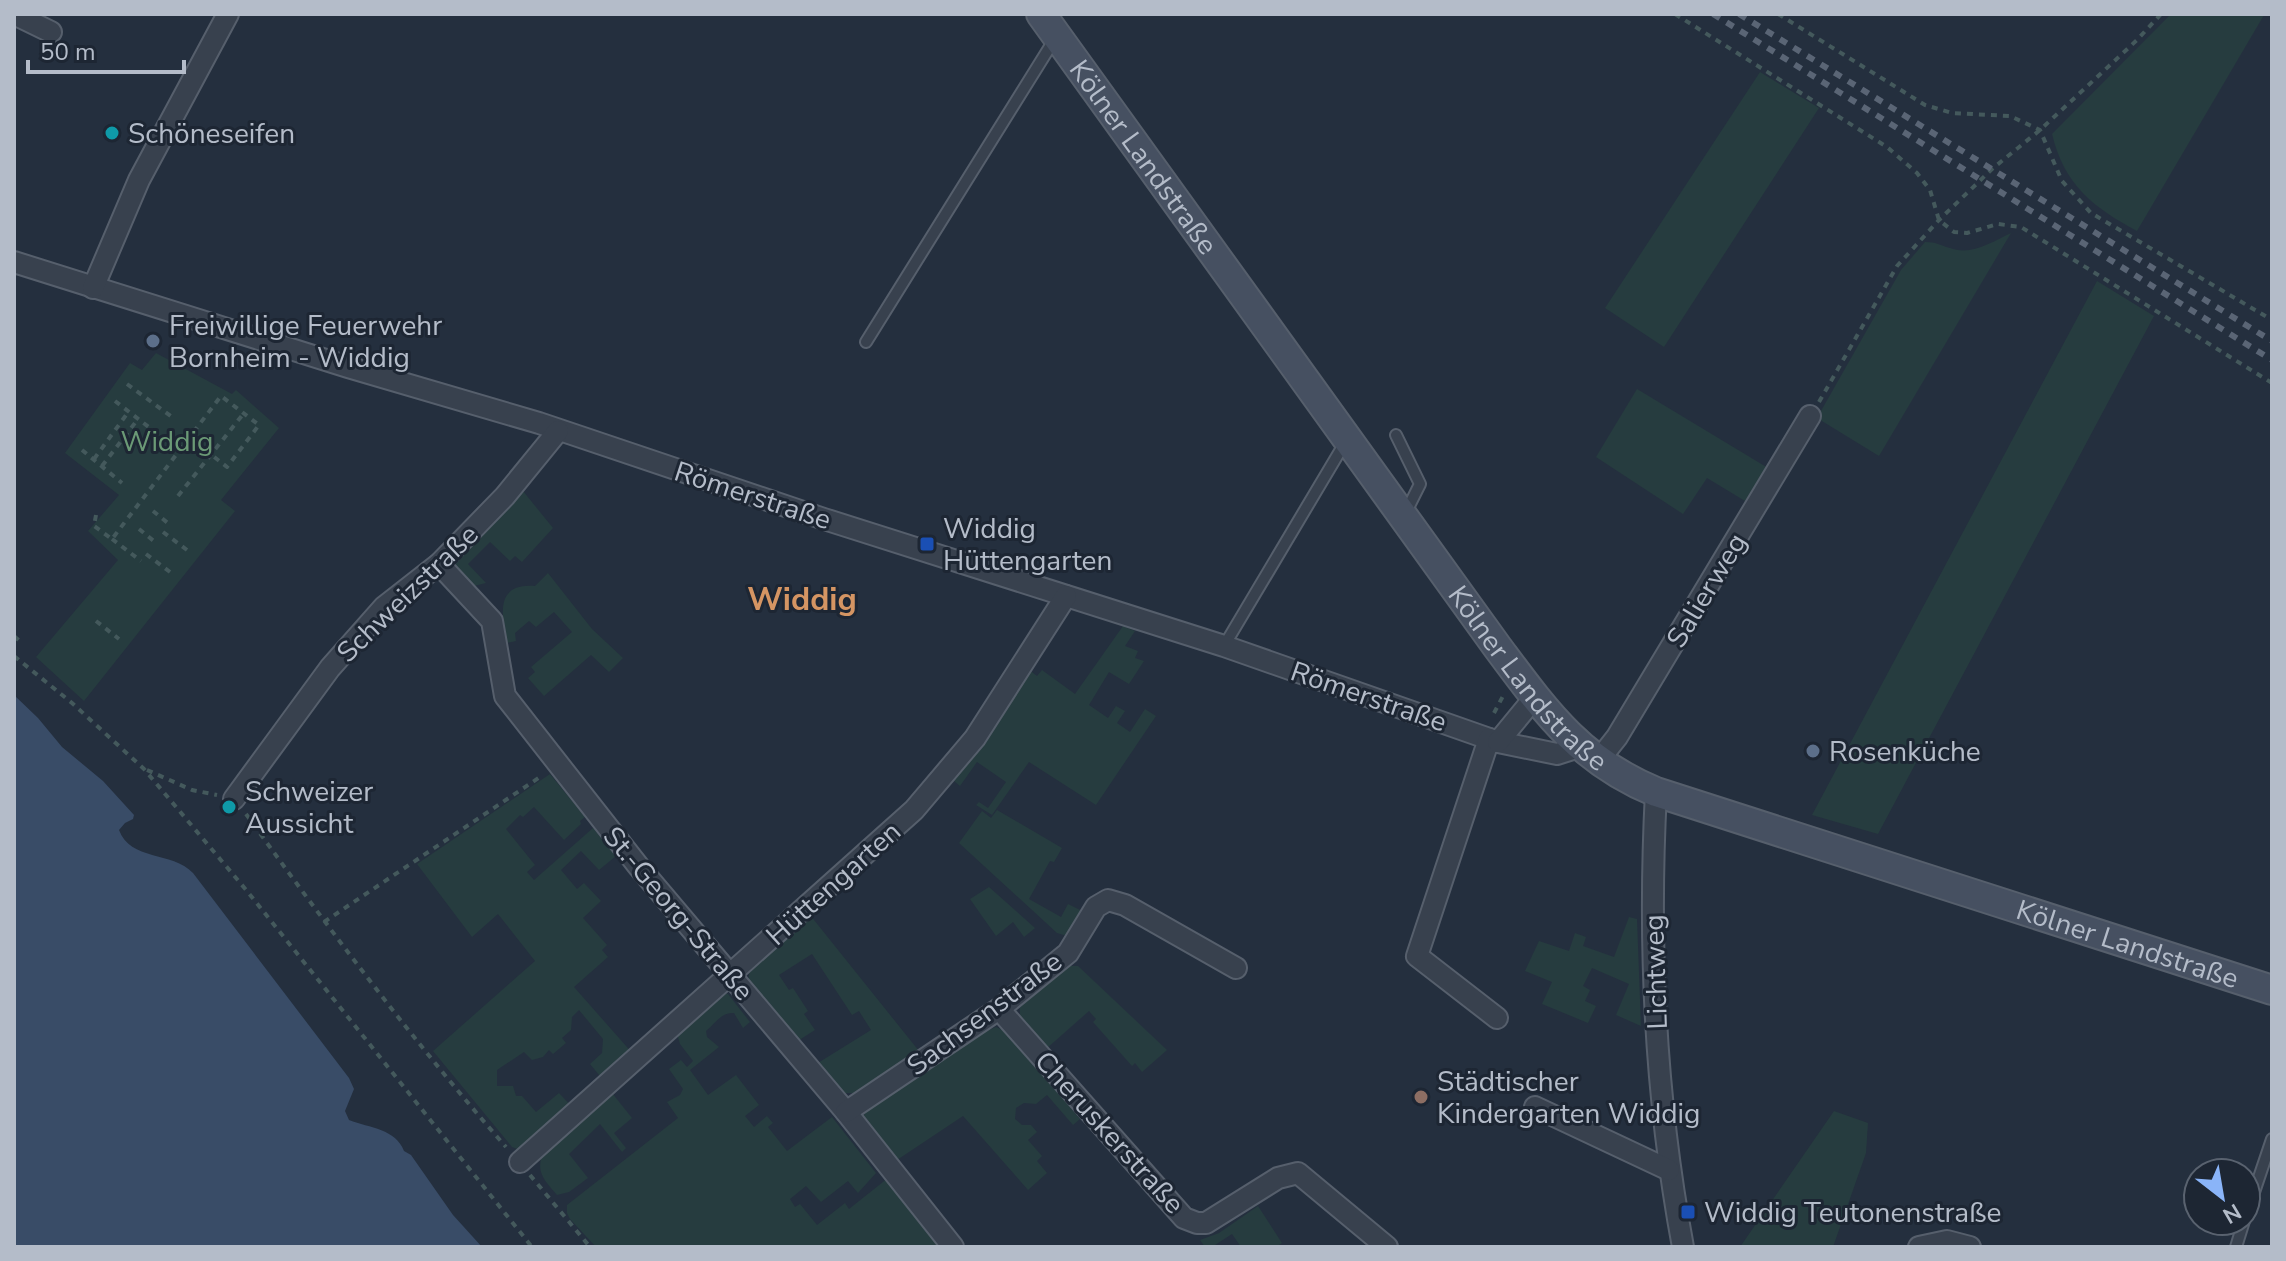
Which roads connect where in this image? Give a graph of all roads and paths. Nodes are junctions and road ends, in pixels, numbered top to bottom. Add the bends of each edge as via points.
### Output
1 (14, 14) edge
2 (228, 14) edge
3 (1675, 14) edge
4 (1778, 14) edge
5 (2161, 14) edge
6 (1049, 25) edge
7 (51, 32) dead end
8 (2040, 130) junction
9 (1939, 220) junction
10 (14, 262) edge
11 (93, 288) junction
12 (2272, 320) edge
13 (866, 342) dead end
14 (2272, 383) edge
15 (127, 384) dead end
16 (115, 401) dead end
17 (129, 411) junction
18 (244, 413) junction
19 (1810, 416) joint
20 (172, 417) dead end
21 (138, 419) junction
22 (558, 431) junction
23 (159, 435) dead end
24 (1396, 435) dead end
25 (190, 438) junction
26 (1348, 438) junction
27 (82, 450) dead end
28 (212, 455) junction
29 (94, 459) junction
30 (102, 466) junction
31 (122, 483) dead end
32 (178, 496) dead end
33 (153, 511) dead end
34 (96, 515) dead end
35 (1404, 516) junction
36 (169, 524) dead end
37 (139, 529) dead end
38 (163, 532) dead end
39 (112, 539) junction
40 (155, 542) dead end
41 (191, 553) dead end
42 (146, 554) dead end
43 (141, 561) dead end
44 (439, 564) junction
45 (174, 575) dead end
46 (1066, 596) junction
47 (96, 621) dead end
48 (14, 636) edge
49 (119, 639) dead end
50 (22, 643) dead end
51 (1224, 646) junction
52 (14, 656) edge
53 (1535, 697) junction
54 (1494, 740) junction
55 (1589, 754) junction
56 (559, 764) junction
57 (144, 769) junction
58 (1656, 792) junction
59 (234, 799) junction
60 (324, 922) junction
61 (1236, 968) dead end
62 (731, 975) junction
63 (2272, 990) edge
64 (999, 1009) junction
65 (1497, 1018) dead end
66 (1535, 1107) dead end
67 (846, 1112) junction
68 (2272, 1139) edge
69 (520, 1162) junction
70 (2262, 1169) edge
71 (1669, 1170) junction
72 (532, 1247) edge
73 (590, 1247) edge
74 (953, 1247) edge
75 (1387, 1247) edge
76 (1683, 1247) edge
77 (1919, 1247) edge
78 (1970, 1247) edge

1 - 7 street
2 - 11 street via 139,180
3 - 9 path via 1887,147 1930,190
4 - 8 path via 1925,105 1952,113 2010,116
5 - 8 path
6 - 13 lane
6 - 26 main road, Kölner Landstraße
8 - 9 path
8 - 12 path via 2062,181 2091,213
9 - 14 path via 1954,232 1998,224 2021,227
9 - 19 path via 1897,266
10 - 11 street, Römerstraße
11 - 22 street, Römerstraße
15 - 20 path
16 - 17 path
17 - 21 path
17 - 29 path
18 - 25 path via 221,396
18 - 28 path
18 - 28 path via 259,425 227,467
19 - 55 street, Salierweg via 1617,737
21 - 23 path
21 - 30 path
22 - 44 street, Schweizstraße
22 - 46 street, Römerstraße
24 - 35 lane via 1420,484
25 - 28 path
25 - 39 path
26 - 35 main road, Kölner Landstraße
26 - 51 lane
27 - 29 path
28 - 32 path
29 - 30 path
30 - 31 path
33 - 36 path
34 - 39 path via 94,526
35 - 53 main road, Kölner Landstraße
37 - 40 path
38 - 41 path
39 - 43 path
42 - 45 path
44 - 56 street, St.-Georg-Straße via 492,621 505,696
44 - 59 street, Schweizstraße via 384,607 330,668
46 - 51 street, Römerstraße
46 - 62 street, Hüttengarten via 975,738 914,810
47 - 49 path
48 - 50 path
51 - 54 street, Römerstraße
52 - 57 path
53 - 54 street
53 - 55 main road, Kölner Landstraße
54 - 55 street, Römerstraße via 1557,754
54 - 65 street via 1417,956
55 - 58 main road, Kölner Landstraße
56 - 60 path
56 - 62 street, St.-Georg-Straße
57 - 59 path via 192,790
57 - 72 path
58 - 63 main road, Kölner Landstraße
58 - 71 street, Lichtweg via 1651,885
59 - 60 path
60 - 69 path via 435,1065
61 - 64 street, Sachsenstraße via 1108,900 1096,907 1068,953
62 - 67 street, St.-Georg-Straße
62 - 69 street, Hüttengarten
64 - 67 street, Sachsenstraße
64 - 75 street, Cheruskerstraße via 1184,1218 1206,1223 1278,1178 1298,1173
66 - 71 street
67 - 74 street, St.-Georg-Straße
68 - 70 lane
69 - 73 path
71 - 76 street, Lichtweg
77 - 78 street via 1947,1241

